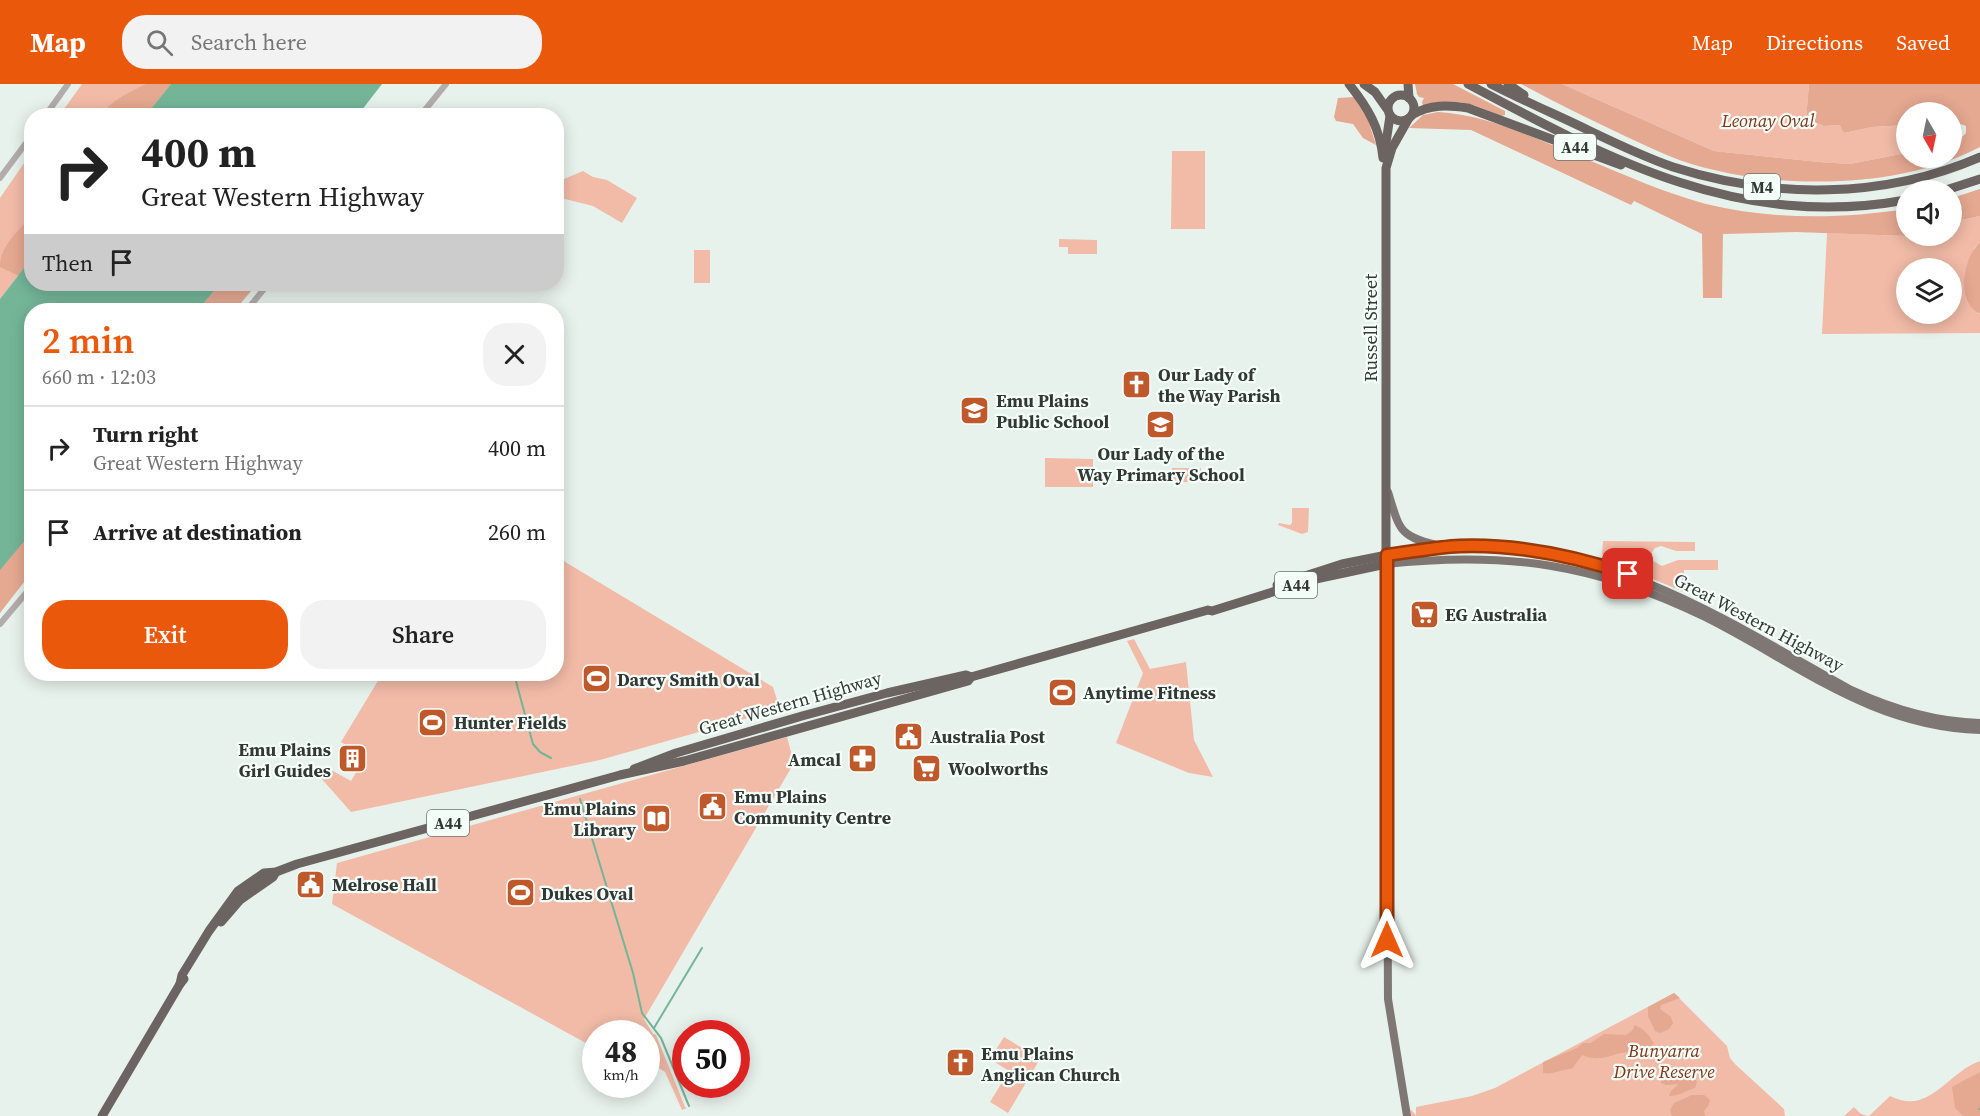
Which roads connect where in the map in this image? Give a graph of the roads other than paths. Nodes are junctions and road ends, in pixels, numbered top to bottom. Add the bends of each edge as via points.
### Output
1 (68, 84) edge
2 (446, 84) edge
3 (1350, 84) edge
4 (1364, 84) edge
5 (1403, 84) edge
6 (1408, 84) edge
7 (1468, 84) edge
8 (1491, 84) edge
9 (1508, 84) edge
10 (1398, 95) junction
11 (1409, 98) junction
12 (51, 108) edge
13 (426, 108) edge
14 (1389, 112) junction
15 (1554, 114) junction
16 (1411, 116) junction
17 (24, 146) edge
18 (1980, 157) edge
19 (1383, 158) junction
20 (1386, 168) junction
21 (0, 178) edge
22 (1980, 179) edge
23 (1962, 185) edge
24 (1737, 199) junction
25 (1896, 201) edge
26 (262, 291) edge
27 (253, 303) edge
28 (1386, 488) junction
29 (1448, 547) junction
30 (1387, 559) junction
31 (24, 596) edge
32 (0, 624) edge
33 (1980, 723) edge
34 (1980, 730) edge
35 (102, 1116) edge
36 (1407, 1116) edge

1 - 12 street
2 - 13 street
3 - 19 highway via 1374,119
4 - 14 highway
5 - 10 highway
6 - 11 highway
7 - 24 highway, M4 via 1655,174
8 - 15 highway, M4
9 - 15 highway, M4
10 - 11 highway
10 - 14 highway via 1390,100
11 - 16 highway via 1413,106
14 - 16 highway, A44 via 1399,121
14 - 19 highway, Russell Street
15 - 18 highway, M4 via 1667,165 1765,187 1820,190 1874,186 1928,175
16 - 20 highway, Russell Street via 1392,148
16 - 24 highway, A44 via 1431,107 1467,108 1671,186 1720,200
17 - 21 street
19 - 20 highway, Russell Street
20 - 28 highway, Russell Street
22 - 23 highway
24 - 25 highway, M4 via 1818,208
26 - 27 street
28 - 29 main road, Russell Street via 1407,535 1420,542
28 - 30 highway, Russell Street
29 - 30 main road, Great Western Highway
29 - 33 main road, Great Western Highway via 1533,550 1611,568 1681,597 1880,703 1921,716
30 - 34 main road, Great Western Highway via 1512,560 1593,574 1697,614 1870,707 1923,723
30 - 35 highway, Great Western Highway / A44 via 1342,564 1208,610 971,677 887,693 802,716 676,753 620,775 276,872 240,900 215,930
30 - 36 main road, Russell Street via 1388,999
31 - 32 street

